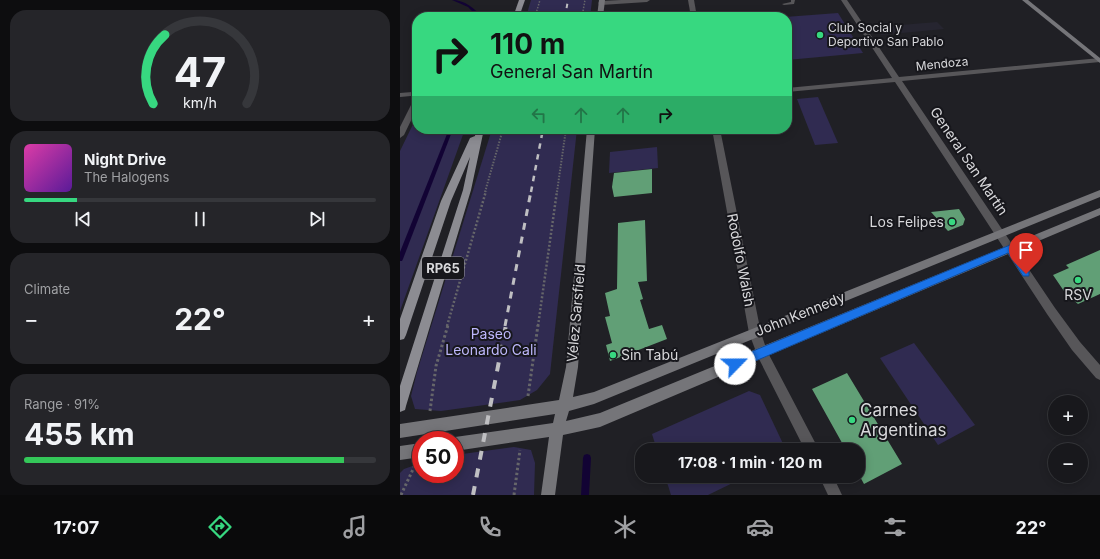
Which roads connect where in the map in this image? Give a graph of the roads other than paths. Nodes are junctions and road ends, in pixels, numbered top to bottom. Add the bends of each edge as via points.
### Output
1 (522, 0) edge
2 (647, 0) edge
3 (690, 0) edge
4 (793, 0) edge
5 (844, 0) edge
6 (1025, 0) edge
7 (601, 2) edge
8 (784, 4) dead end
9 (518, 12) edge
10 (600, 12) edge
11 (693, 12) edge
12 (1100, 60) edge
13 (897, 80) junction
14 (792, 90) edge
15 (400, 95) edge
16 (412, 97) edge
17 (412, 109) edge
18 (400, 134) edge
19 (477, 134) edge
20 (478, 134) edge
21 (591, 134) edge
22 (717, 134) edge
23 (1100, 193) edge
24 (1100, 211) edge
25 (999, 234) junction
26 (1010, 249) junction
27 (755, 333) junction
28 (400, 335) edge
29 (762, 352) junction
30 (1100, 374) edge
31 (400, 406) edge
32 (564, 406) junction
33 (557, 429) junction
34 (400, 431) edge
35 (464, 443) edge
36 (808, 443) edge
37 (412, 451) edge
38 (400, 453) edge
39 (829, 483) edge
40 (548, 495) edge
41 (835, 495) edge

1 - 9 main road
2 - 7 street
3 - 11 street
4 - 8 lane via 794,3
5 - 13 street, General San Martín
6 - 12 main road
7 - 10 main road
12 - 13 street, Mendoza
13 - 14 street, Mendoza
13 - 25 street, General San Martín
15 - 16 street
17 - 18 street
19 - 28 main road, RP65 via 446,201
20 - 31 main road, RP65 via 467,190
21 - 32 main road, Vélez Sarsfield via 572,367
22 - 27 street, Rodolfo Walsh
23 - 25 main road, John Kennedy
24 - 26 main road, John Kennedy
25 - 26 street, General San Martín
25 - 27 main road, John Kennedy
26 - 29 main road, John Kennedy
26 - 30 street, General San Martín via 1063,328
27 - 29 street, Rodolfo Walsh
27 - 32 main road, John Kennedy via 594,398
29 - 33 main road, John Kennedy via 600,420
29 - 36 street, Rodolfo Walsh
32 - 33 main road, Vélez Sarsfield
32 - 34 main road, John Kennedy
33 - 35 main road, John Kennedy
33 - 40 main road, Vélez Sarsfield
37 - 38 main road
39 - 41 street

